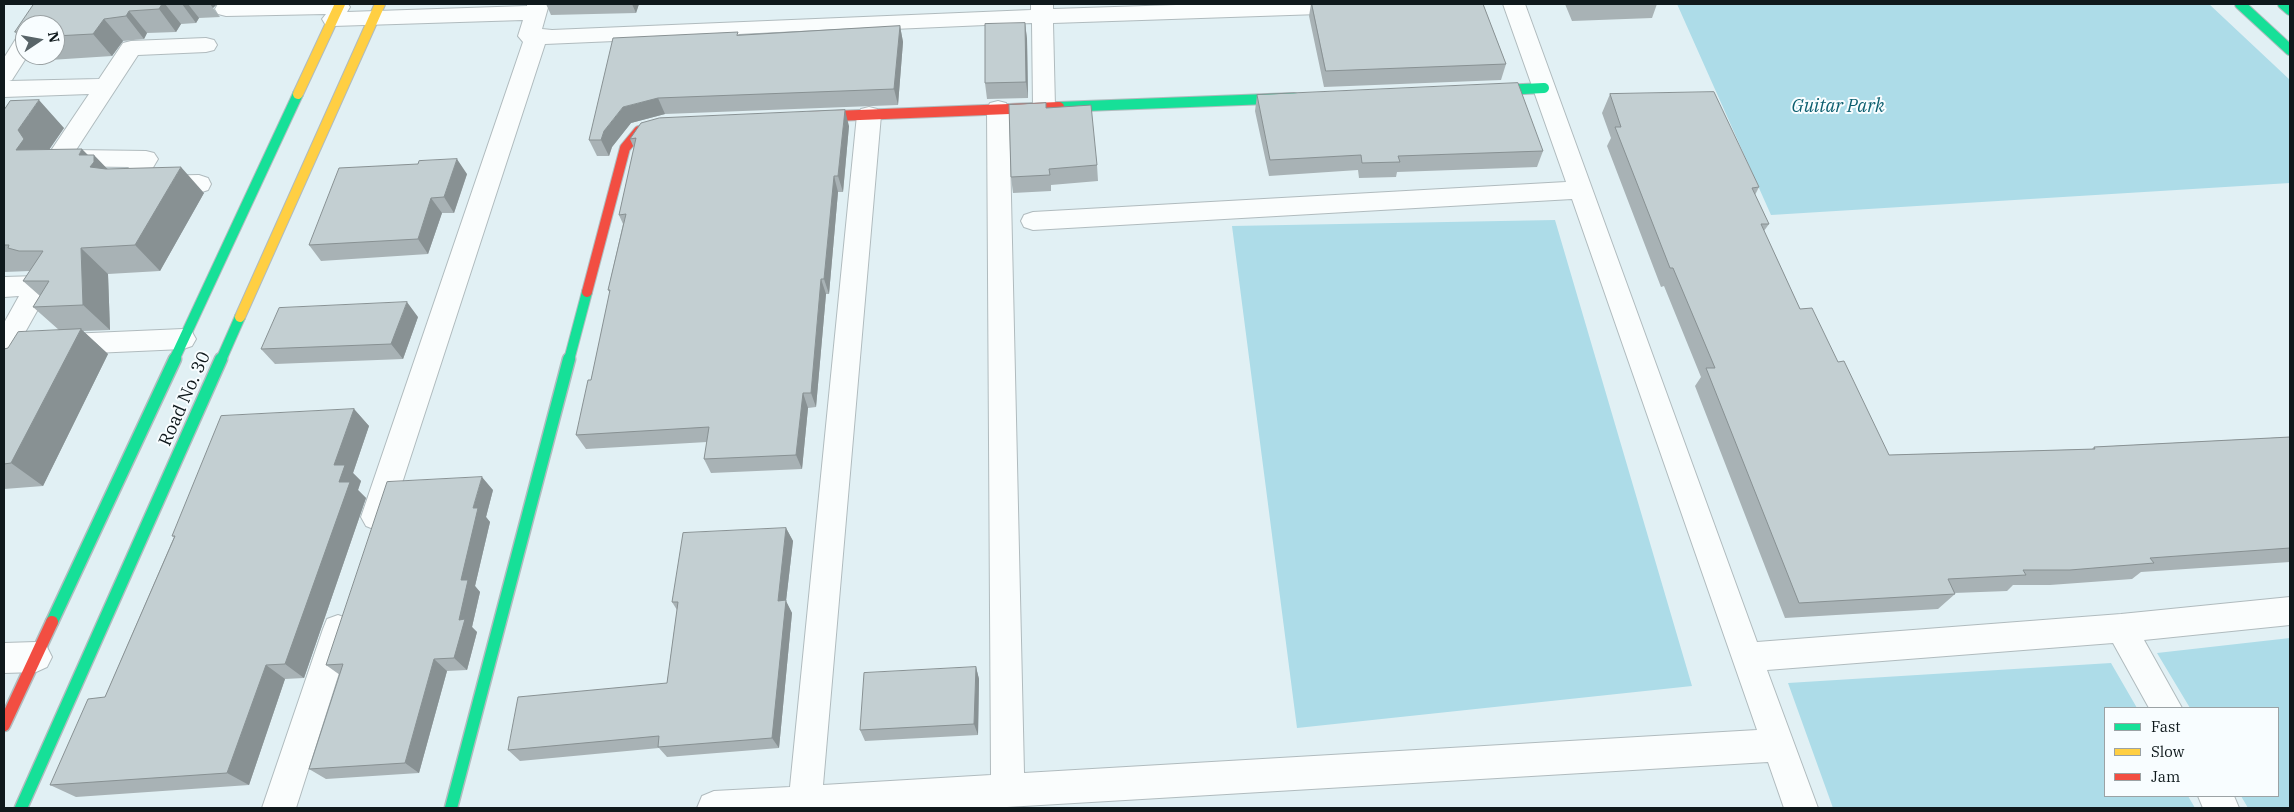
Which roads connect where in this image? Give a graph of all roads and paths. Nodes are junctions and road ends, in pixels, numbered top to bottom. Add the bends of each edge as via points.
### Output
1 (1408, 4) edge
2 (1514, 4) edge
3 (2240, 4) edge
4 (2283, 4) edge
5 (226, 8) dead end
6 (337, 10) edge
7 (1042, 10) edge
8 (2290, 10) edge
9 (377, 12) edge
10 (877, 13) edge
11 (537, 18) edge
12 (206, 45) dead end
13 (2290, 50) edge
14 (15, 58) edge
15 (4, 75) edge
16 (106, 86) junction
17 (1544, 88) junction
18 (4, 89) edge
19 (1466, 91) edge
20 (1309, 97) edge
21 (1044, 107) junction
22 (998, 109) junction
23 (869, 115) junction
24 (801, 118) edge
25 (675, 123) edge
26 (199, 184) dead end
27 (1582, 190) junction
28 (1034, 221) dead end
29 (4, 287) edge
30 (183, 339) junction
31 (4, 346) edge
32 (367, 545) edge
33 (348, 601) edge
34 (2290, 611) edge
35 (2121, 628) junction
36 (36, 657) junction
37 (1746, 657) junction
38 (4, 658) edge
39 (2165, 707) edge
40 (4, 725) edge
41 (1778, 745) junction
42 (1008, 790) junction
43 (2216, 797) edge
44 (805, 803) junction
45 (21, 808) edge
46 (279, 808) edge
47 (451, 808) edge
48 (714, 808) edge
49 (1801, 808) edge
50 (2222, 808) edge

1 - 7 street
2 - 17 street
3 - 13 street
4 - 8 street
5 - 6 street
6 - 9 street
6 - 30 street, Road No. 30 via 200,314
7 - 10 street
7 - 21 street
9 - 11 street
9 - 45 street, Road No. 30 via 237,314
10 - 11 street
11 - 32 street
12 - 16 street via 131,48
14 - 15 street
16 - 18 street
16 - 26 street via 58,158 146,159 131,185
17 - 19 street
17 - 27 street
20 - 21 street
21 - 22 street
22 - 23 street
22 - 42 street
23 - 24 street
23 - 44 street
25 - 47 street via 639,131 625,148
27 - 28 street
27 - 37 street
29 - 31 street via 38,286
30 - 31 street
30 - 36 street, Road No. 30
33 - 46 street
34 - 35 street
35 - 37 street
35 - 39 street
36 - 38 street
36 - 40 street, Road No. 30
37 - 41 street
41 - 42 street
41 - 49 street
42 - 44 street
43 - 50 street
44 - 48 street

